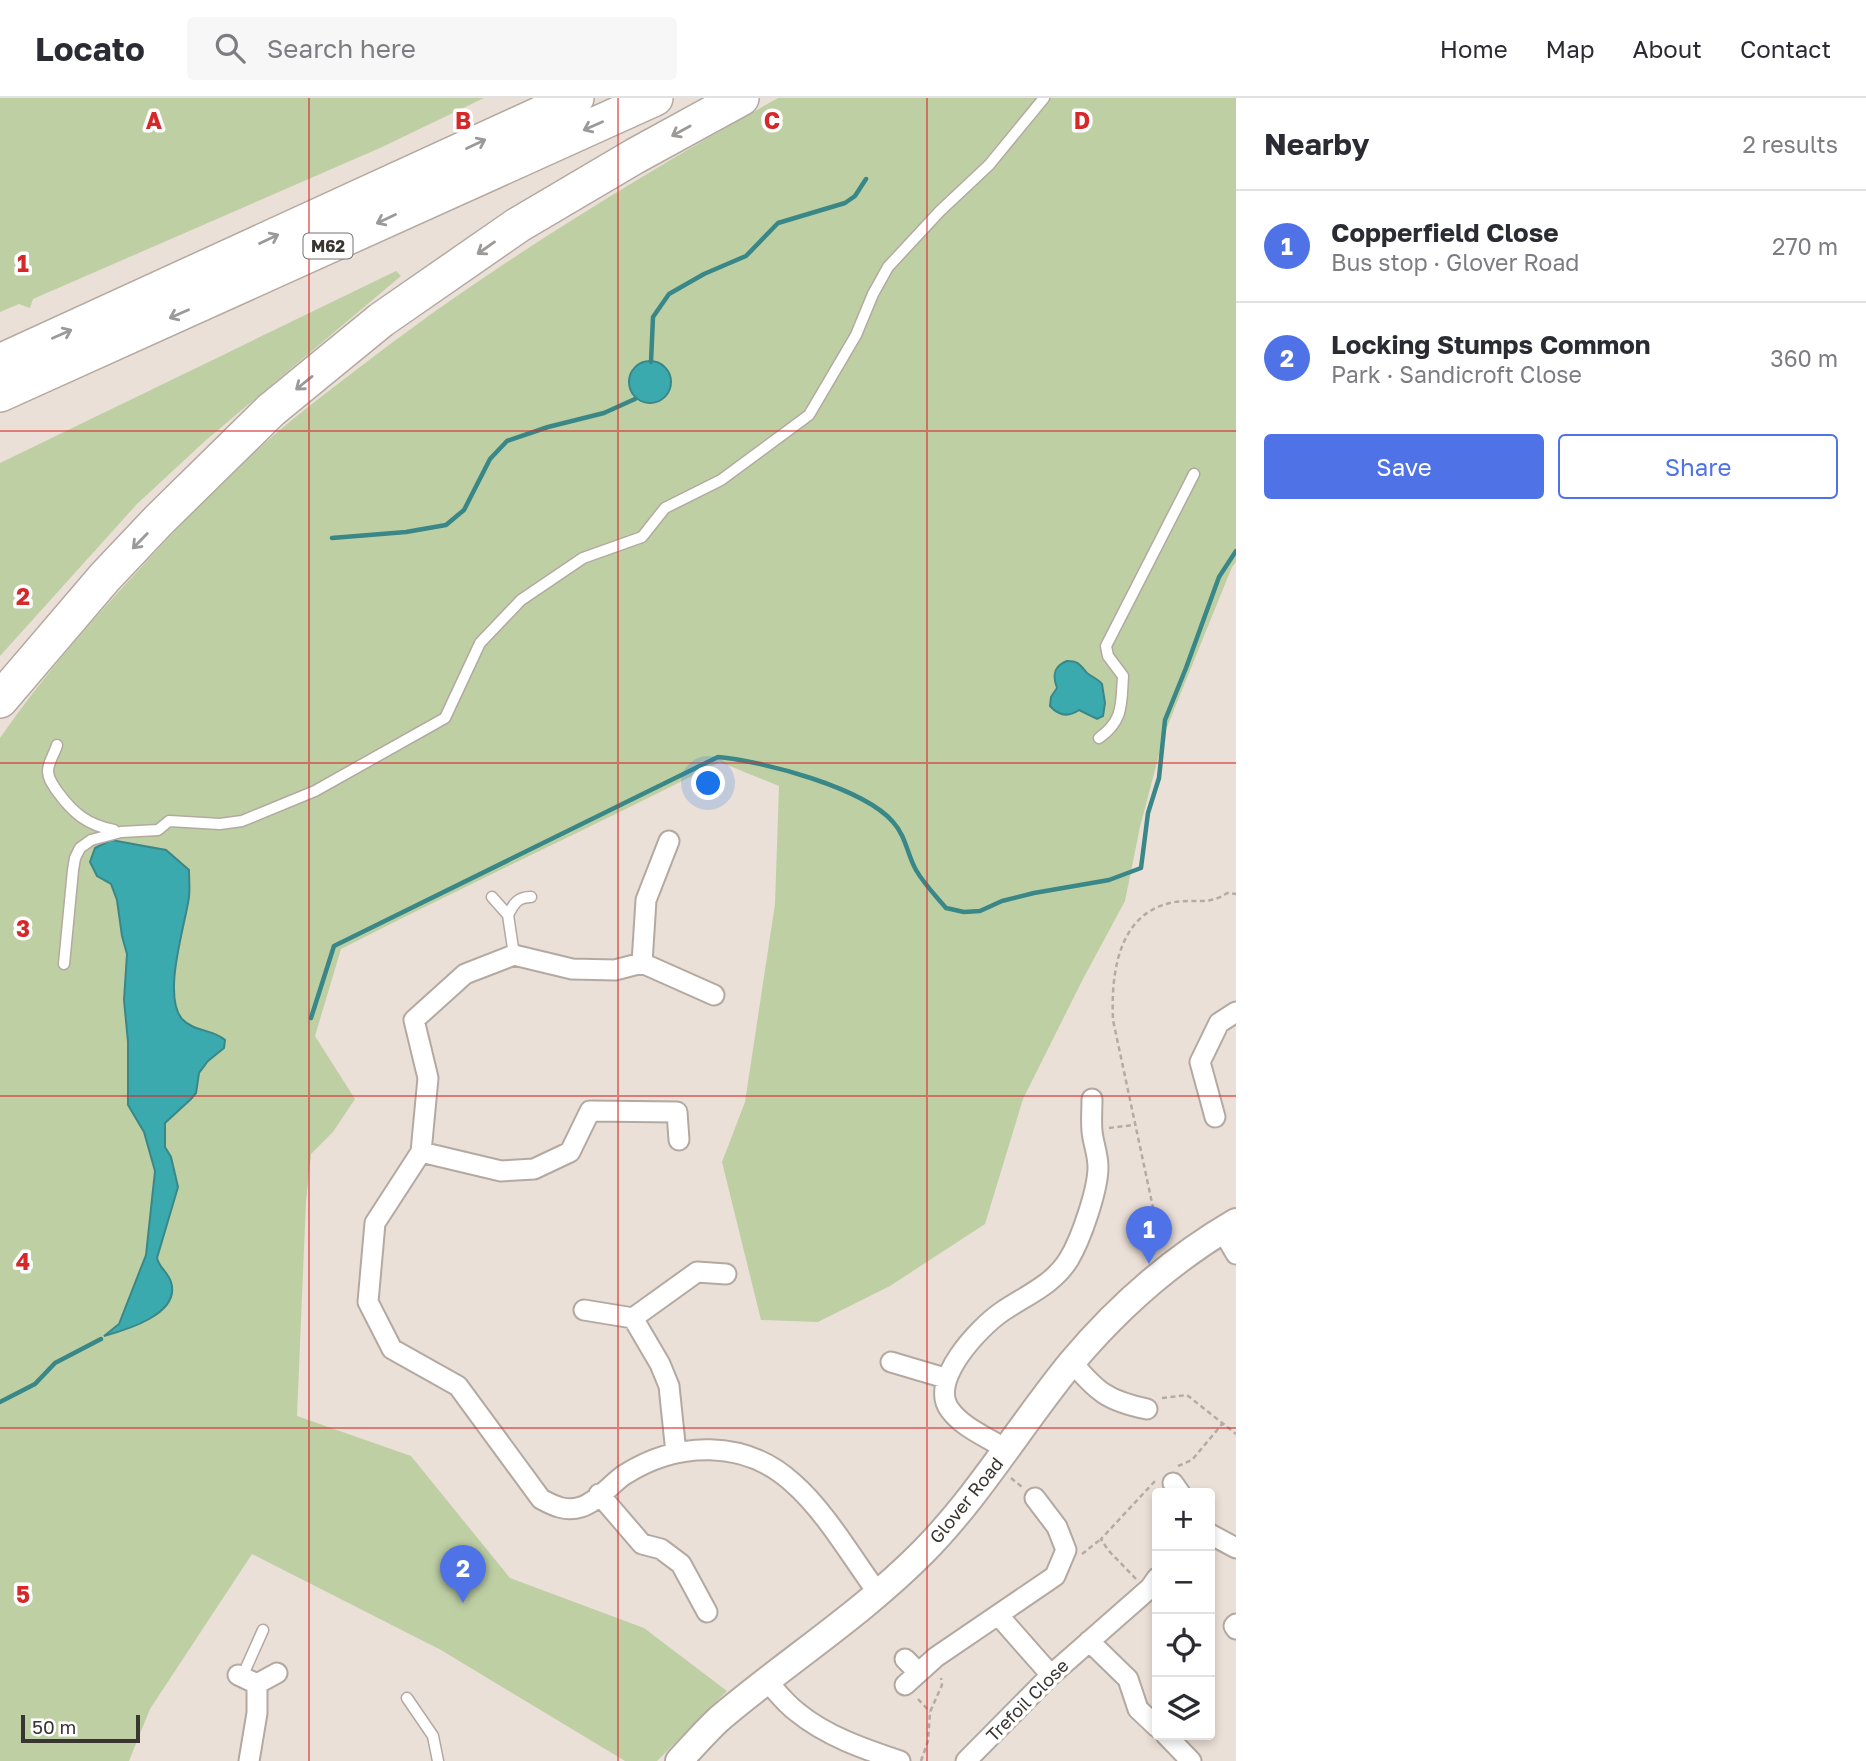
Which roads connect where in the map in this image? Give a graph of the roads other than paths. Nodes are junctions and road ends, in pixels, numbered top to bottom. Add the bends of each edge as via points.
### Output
1 (576, 98) edge
2 (655, 98) edge
3 (741, 98) edge
4 (1044, 98) edge
5 (0, 362) edge
6 (0, 394) edge
7 (1194, 474) dead end
8 (27, 669) junction
9 (0, 700) edge
10 (0, 708) edge
11 (1099, 738) dead end
12 (57, 745) dead end
13 (121, 832) junction
14 (669, 841) dead end
15 (492, 897) dead end
16 (531, 897) dead end
17 (508, 915) junction
18 (514, 955) junction
19 (642, 963) junction
20 (64, 964) dead end
21 (714, 995) dead end
22 (1236, 1012) edge
23 (1092, 1099) dead end
24 (1215, 1117) dead end
25 (680, 1140) dead end
26 (421, 1152) junction
27 (1229, 1226) edge
28 (1236, 1254) edge
29 (726, 1274) dead end
30 (584, 1310) dead end
31 (633, 1318) junction
32 (891, 1362) dead end
33 (1072, 1362) junction
34 (946, 1378) junction
35 (1150, 1409) road end
36 (676, 1453) junction
37 (1001, 1457) junction
38 (599, 1494) junction
39 (1035, 1498) road end
40 (1215, 1537) edge
41 (1236, 1548) edge
42 (1152, 1584) edge
43 (878, 1594) junction
44 (707, 1612) dead end
45 (999, 1616) junction
46 (263, 1630) dead end
47 (1090, 1640) junction
48 (909, 1672) dead end
49 (277, 1673) dead end
50 (1051, 1675) junction
51 (246, 1678) junction
52 (767, 1681) junction
53 (407, 1699) dead end
54 (1152, 1722) edge
55 (1171, 1740) edge
56 (862, 1755) edge
57 (249, 1761) edge
58 (438, 1761) edge
59 (679, 1761) edge
60 (900, 1761) edge
61 (966, 1761) edge
62 (1191, 1761) edge

5 -> 1 highway, M62
2 -> 6 highway, M62
3 -> 8 highway via 519,225 381,320 271,410 105,577
4 - 13 lane via 989,165 888,267 856,335 809,415 721,480 665,508 642,537 583,558 521,600 480,643 446,718 314,791 242,821 169,821 158,830
7 - 11 lane via 1106,646 1123,676 1119,715 1113,728
8 - 9 highway
8 - 10 highway
12 - 13 lane via 48,772 69,807 100,828
13 - 20 lane via 91,840 75,858
14 - 19 street via 646,900
15 - 17 lane
16 - 17 lane via 521,897
17 - 18 lane
18 - 19 street via 572,970 615,970
18 - 26 street via 466,974 414,1020 428,1078
19 - 21 street
22 - 24 street via 1219,1023 1200,1062
23 - 34 street via 1096,1183 1069,1260 1056,1276 985,1325
25 - 26 street via 677,1112 590,1111 570,1152 534,1169 501,1171
26 - 38 street via 375,1223 368,1302 393,1349 458,1386 541,1499 570,1509 584,1506
27 - 28 street
27 - 33 street, Glover Road via 1118,1311
29 - 31 street via 697,1272
30 - 31 street
31 - 36 street via 669,1387
32 - 34 street
33 - 35 street via 1103,1395
33 - 37 street, Glover Road
34 - 37 street via 943,1390 949,1409
36 - 38 street via 625,1474
36 - 43 street via 726,1450 770,1466 811,1502
37 - 43 street, Glover Road via 951,1522
38 - 44 street via 642,1544 661,1549 681,1564
39 - 45 street via 1057,1527 1066,1550 1055,1576
40 - 41 street
42 - 47 street, Trefoil Close
43 - 52 street, Glover Road
45 - 48 street
45 - 50 street
46 - 51 lane
47 - 50 street, Trefoil Close
47 - 54 street via 1128,1679 1138,1709
49 - 51 street
50 - 61 street, Trefoil Close
51 - 57 street via 257,1713
52 - 56 street via 794,1710
52 - 59 street, Glover Road via 717,1721
53 - 58 lane via 433,1736
55 - 62 street
56 - 60 street

